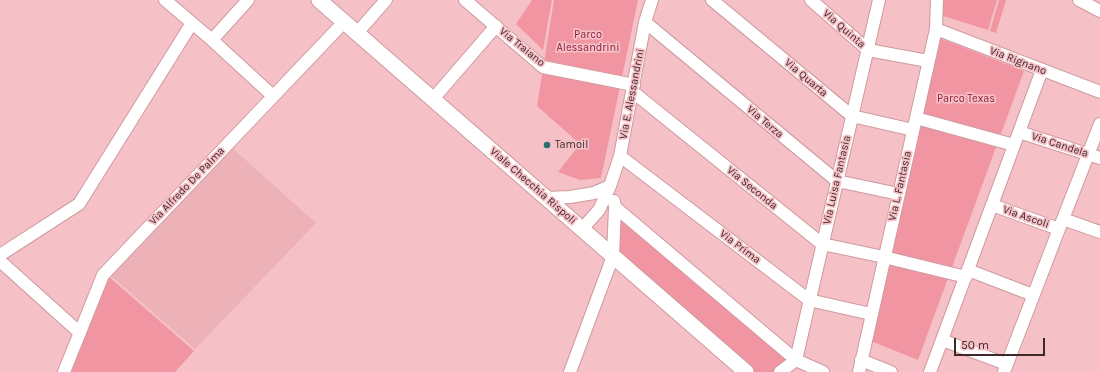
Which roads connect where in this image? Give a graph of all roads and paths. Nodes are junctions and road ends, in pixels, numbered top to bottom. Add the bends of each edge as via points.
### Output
1 (165, 0) edge
2 (248, 0) edge
3 (319, 0) edge
4 (386, 0) edge
5 (465, 0) edge
6 (652, 0) edge
7 (712, 0) edge
8 (811, 0) edge
9 (879, 0) edge
10 (937, 0) edge
11 (1079, 0) edge
12 (1100, 11) edge
13 (344, 22) junction
14 (645, 22) junction
15 (192, 23) junction
16 (496, 26) junction
17 (936, 29) junction
18 (357, 33) junction
19 (212, 40) junction
20 (868, 50) junction
21 (928, 61) junction
22 (1042, 70) junction
23 (634, 89) junction
24 (1100, 92) edge
25 (273, 96) junction
26 (433, 99) junction
27 (852, 116) junction
28 (916, 118) junction
29 (1100, 124) edge
30 (913, 130) junction
31 (1019, 132) junction
32 (1014, 144) junction
33 (1088, 154) junction
34 (620, 156) junction
35 (1100, 158) edge
36 (837, 181) junction
37 (610, 186) junction
38 (899, 194) junction
39 (546, 198) junction
40 (992, 205) junction
41 (615, 207) junction
42 (1061, 224) junction
43 (582, 229) junction
44 (1100, 232) edge
45 (822, 244) junction
46 (0, 255) edge
47 (612, 256) junction
48 (884, 257) junction
49 (0, 261) edge
50 (967, 273) junction
51 (1033, 295) junction
52 (809, 300) junction
53 (871, 314) junction
54 (80, 333) junction
55 (942, 340) junction
56 (796, 360) junction
57 (860, 366) edge
58 (1005, 368) edge
59 (64, 372) edge
60 (570, 372) edge
61 (746, 372) edge
62 (780, 372) edge
63 (823, 372) edge
64 (891, 372) edge
65 (930, 372) edge

1 - 15 street
2 - 19 street
3 - 13 main road, Viale Checchia Rispoli
4 - 18 street
5 - 16 street, Via Traiano
6 - 14 street, Via E. Alessandrini
7 - 27 street, Via Quarta
8 - 20 street, Via Quinta
9 - 20 street, Via Luisa Fantasia
10 - 17 street, Via L. Fantasia
11 - 12 street
13 - 18 main road, Viale Checchia Rispoli
13 - 25 street, Via Alfredo De Palma
14 - 23 street, Via E. Alessandrini
14 - 36 street, Via Terza
15 - 19 street
15 - 46 street via 79,204
16 - 23 street, Via Traiano via 543,67
16 - 26 street
17 - 21 street, Via L. Fantasia
17 - 22 street, Via Rignano
18 - 26 main road, Viale Checchia Rispoli
19 - 25 street
20 - 21 street, Via Quinta
20 - 27 street, Via Luisa Fantasia
21 - 28 street, Via L. Fantasia
22 - 24 street, Via Rignano
22 - 31 street
23 - 34 street, Via E. Alessandrini
23 - 45 street, Via Seconda
25 - 54 street, Via Alfredo De Palma via 103,275
26 - 39 main road, Viale Checchia Rispoli
27 - 30 street, Via Quarta
27 - 36 street, Via Luisa Fantasia
28 - 30 street, Via L. Fantasia
28 - 32 street
29 - 33 street
30 - 38 street, Via L. Fantasia
31 - 32 street
31 - 33 street, Via Candela
32 - 40 street
33 - 35 street, Via Candela
33 - 42 street
34 - 37 street, Via E. Alessandrini
34 - 52 street, Via Prima
36 - 38 street, Via Terza
36 - 45 street, Via Luisa Fantasia
37 - 39 street via 594,193
37 - 41 street
37 - 43 street, Via E. Alessandrini via 599,210
38 - 48 street, Via L. Fantasia
39 - 43 main road, Viale Checchia Rispoli
40 - 42 street, Via Ascoli
40 - 50 street
41 - 47 street
41 - 56 street
42 - 44 street, Via Ascoli
42 - 51 street
43 - 47 main road, Viale Checchia Rispoli
45 - 48 street, Via Seconda
45 - 52 street, Via Luisa Fantasia
47 - 60 street
47 - 61 main road, Viale Checchia Rispoli
48 - 50 street, Via Seconda
48 - 53 street, Via L. Fantasia
49 - 54 street
50 - 51 street, Via Seconda
50 - 55 street
51 - 58 street
52 - 53 street, Via Prima
52 - 56 street, Via Luisa Fantasia
53 - 57 street, Via L. Fantasia
54 - 59 street, Via Alfredo De Palma
55 - 58 street
55 - 65 street
56 - 62 street
56 - 63 street
57 - 64 street

